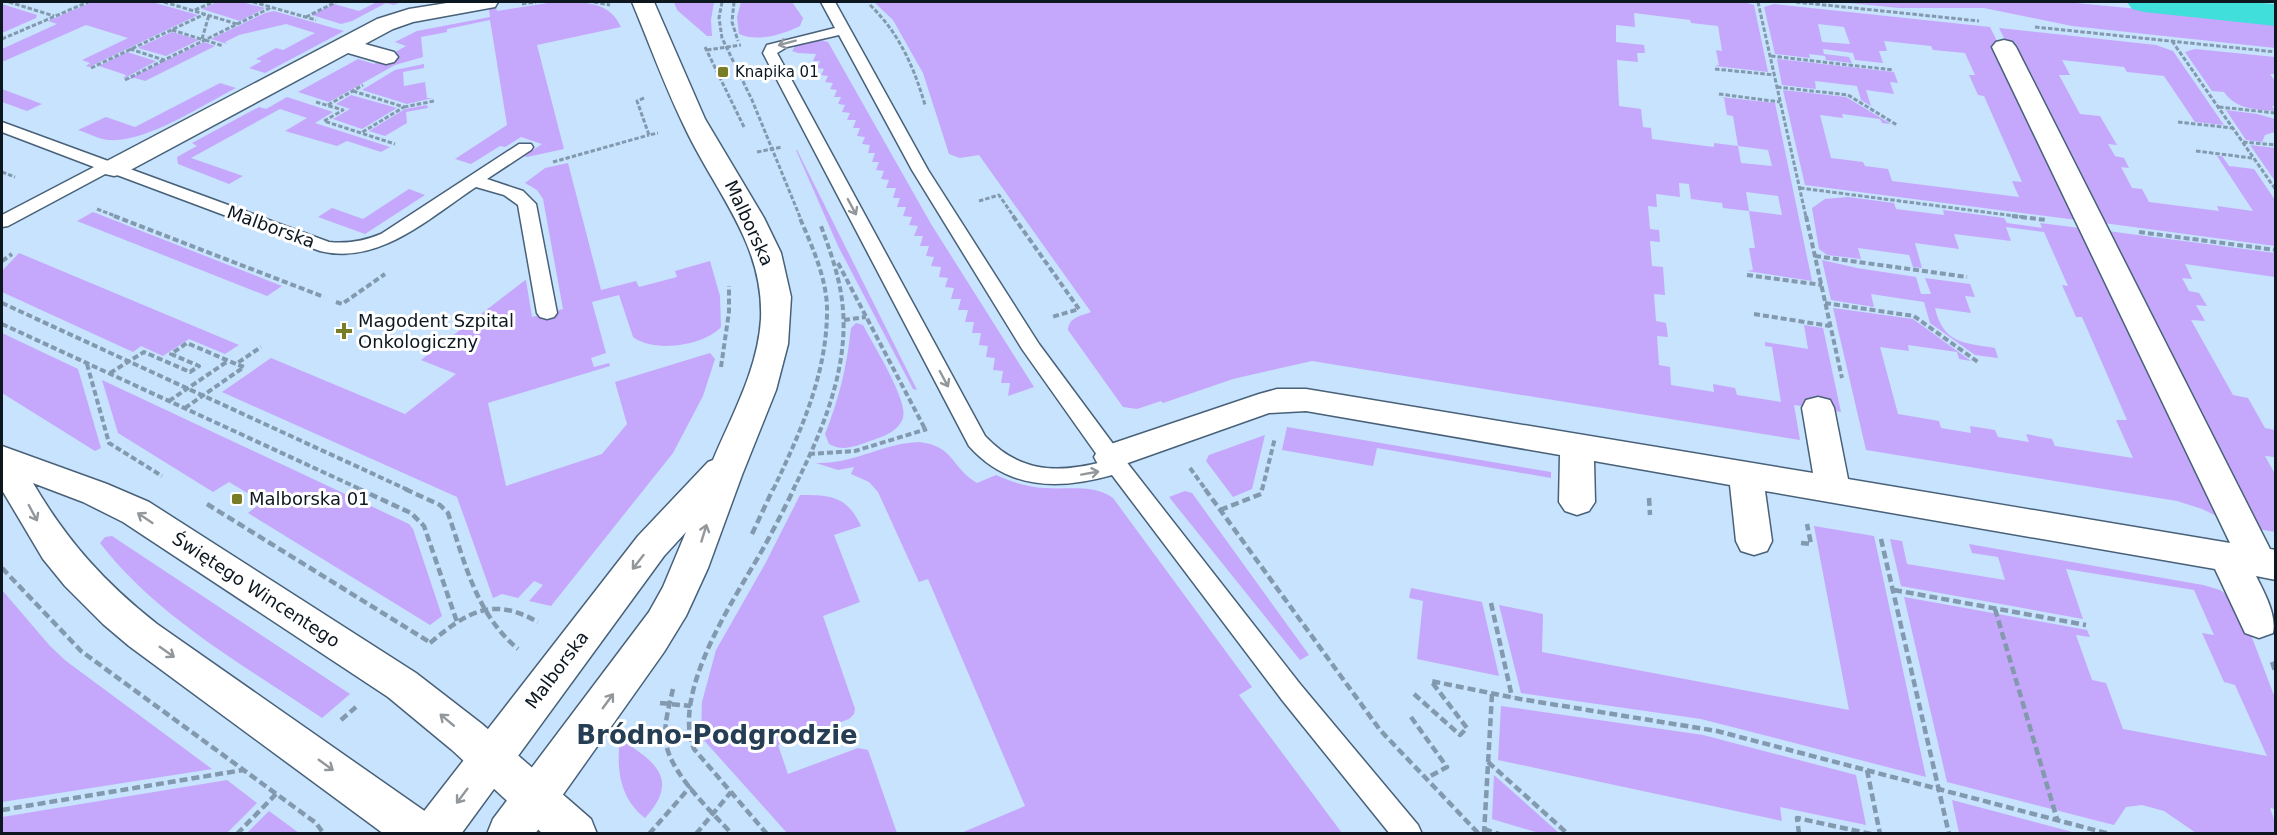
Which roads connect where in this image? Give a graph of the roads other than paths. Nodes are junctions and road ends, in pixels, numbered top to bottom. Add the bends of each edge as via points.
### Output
1 (487, 2) edge
2 (828, 2) edge
3 (630, 5) edge
4 (843, 30) junction
5 (345, 45) junction
6 (2004, 47) dead end
7 (386, 57) dead end
8 (2, 127) edge
9 (525, 147) dead end
10 (111, 167) junction
11 (474, 181) junction
12 (2, 222) edge
13 (547, 313) dead end
14 (1818, 408) dead end
15 (1577, 446) junction
16 (732, 455) junction
17 (2, 458) edge
18 (1114, 462) junction
19 (2, 464) edge
20 (1746, 475) junction
21 (1833, 490) junction
22 (1577, 502) dead end
23 (1754, 541) dead end
24 (2254, 561) edge
25 (2259, 622) dead end
26 (490, 759) junction
27 (534, 798) junction
28 (420, 834) edge
29 (434, 834) edge
30 (509, 834) edge
31 (575, 834) edge
32 (1408, 834) edge

1 - 5 street via 403,17
2 - 4 lane
3 - 16 street, Malborska via 743,205 772,272 777,309 772,350 759,397
4 - 18 lane via 920,170 975,259 1032,349
4 -> 18 lane via 780,44 770,53 977,441 997,463 1032,475 1072,476
5 - 7 street
5 - 10 street
6 - 24 street
8 - 10 lane, Malborska
9 - 11 lane, Malborska
10 - 11 lane, Malborska via 340,249 387,238
10 - 12 lane
11 - 13 lane via 514,194 527,204
14 - 21 street
15 - 18 street via 1286,399 1259,405
15 - 20 street
15 - 22 street
16 -> 26 street, Malborska via 651,546
27 -> 16 street, Malborska via 672,607 692,566
26 -> 17 street, Świętego Wincentego via 402,686 136,512
18 - 32 lane via 1291,692
19 -> 28 street via 58,551 106,605
20 - 21 street
20 - 23 street
21 - 24 street
24 - 25 street
26 - 27 street, Świętego Wincentego
26 -> 29 street, Malborska
27 - 30 street, Malborska
27 - 31 street, Świętego Wincentego

